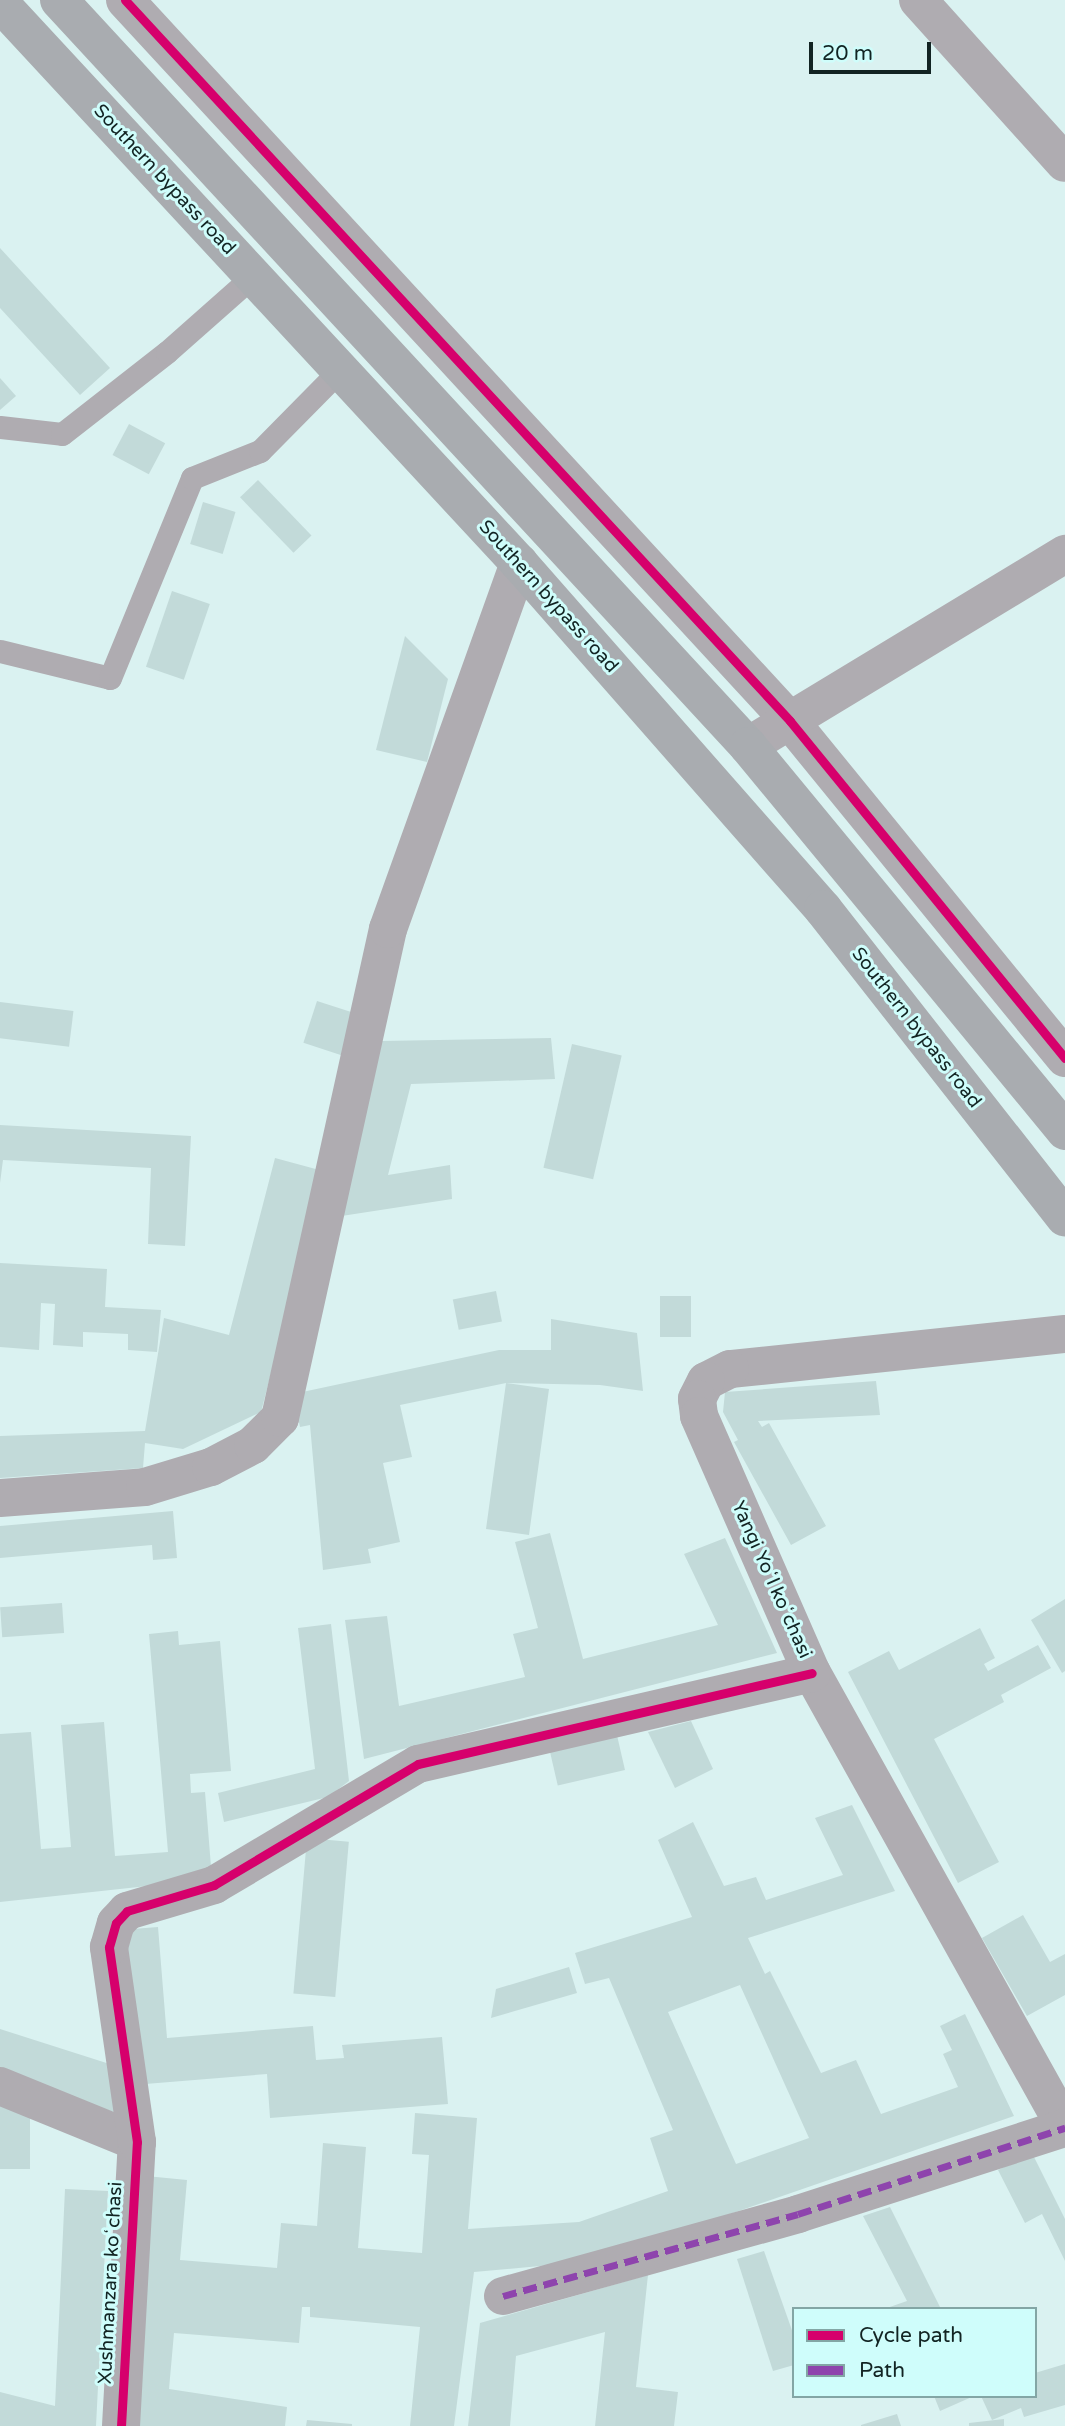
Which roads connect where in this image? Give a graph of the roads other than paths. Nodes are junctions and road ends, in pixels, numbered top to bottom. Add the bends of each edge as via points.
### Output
1 (60, 0) edge
2 (125, 0) edge
3 (918, 0) edge
4 (0, 3) edge
5 (1065, 163) edge
6 (253, 276) junction
7 (340, 370) junction
8 (0, 427) edge
9 (1065, 554) edge
10 (519, 563) junction
11 (0, 651) edge
12 (790, 721) junction
13 (748, 746) junction
14 (1065, 1058) edge
15 (1065, 1132) edge
16 (1065, 1218) edge
17 (1065, 1334) edge
18 (0, 1498) edge
19 (812, 1673) junction
20 (0, 2087) edge
21 (1065, 2127) edge
22 (137, 2142) junction
23 (503, 2296) dead end
24 (121, 2426) edge

1 - 13 highway
2 - 12 street
3 - 5 street
4 - 6 highway, Southern bypass road
6 - 7 highway, Southern bypass road
6 - 8 lane via 167,352 62,434
7 - 10 highway, Southern bypass road
7 - 11 lane via 260,451 192,478 110,678
9 - 12 street
10 - 16 highway, Southern bypass road via 822,909
10 - 18 street via 388,929 280,1418 253,1445 211,1467 145,1487
12 - 13 street
12 - 14 street
13 - 15 highway
17 - 19 street, Yangi Yoʻl koʻchasi via 730,1369 706,1381 697,1399 699,1416
19 - 21 street, Yangi Yoʻl koʻchasi
19 - 22 street, Xushmanzara koʻchasi via 418,1764 214,1885 127,1911 116,1923 109,1947
20 - 22 street
21 - 23 street via 798,2214
22 - 24 street, Xushmanzara koʻchasi

